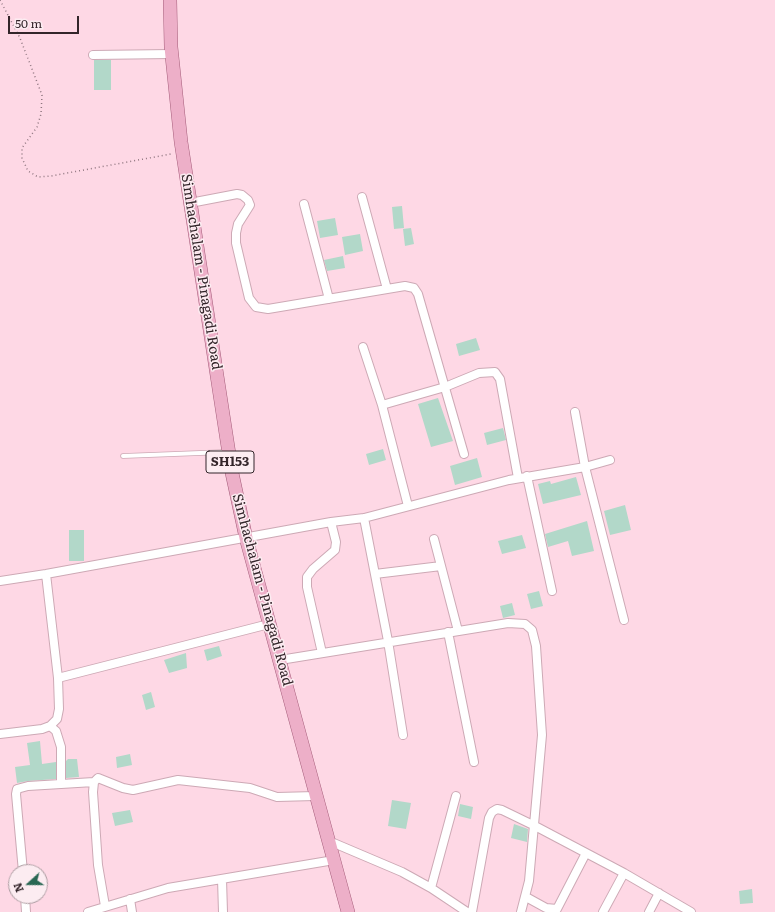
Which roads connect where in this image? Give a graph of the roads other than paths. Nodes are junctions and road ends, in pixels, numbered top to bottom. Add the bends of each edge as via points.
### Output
1 (170, 0) edge
2 (172, 54) junction
3 (93, 55) dead end
4 (362, 197) dead end
5 (190, 203) junction
6 (304, 204) dead end
7 (387, 289) junction
8 (329, 299) junction
9 (363, 347) dead end
10 (445, 387) junction
11 (382, 405) junction
12 (575, 412) dead end
13 (228, 452) junction
14 (464, 454) dead end
15 (123, 456) dead end
16 (610, 460) dead end
17 (585, 468) junction
18 (528, 476) junction
19 (518, 478) junction
20 (408, 506) junction
21 (364, 518) junction
22 (331, 522) junction
23 (246, 538) junction
24 (434, 539) dead end
25 (441, 566) junction
26 (46, 574) junction
27 (375, 574) junction
28 (0, 580) edge
29 (552, 591) dead end
30 (624, 620) dead end
31 (269, 624) junction
32 (458, 630) junction
33 (448, 632) junction
34 (388, 641) junction
35 (322, 653) junction
36 (280, 660) junction
37 (58, 678) junction
38 (50, 726) junction
39 (0, 734) edge
40 (403, 735) dead end
41 (474, 762) dead end
42 (94, 782) junction
43 (61, 784) junction
44 (315, 796) junction
45 (456, 796) dead end
46 (535, 826) junction
47 (329, 841) junction
48 (586, 853) junction
49 (334, 860) junction
50 (22, 864) edge
51 (624, 873) junction
52 (222, 878) junction
53 (432, 888) junction
54 (659, 893) junction
55 (526, 897) junction
56 (130, 899) junction
57 (105, 906) junction
58 (88, 912) edge
59 (132, 912) edge
60 (223, 912) edge
61 (348, 912) edge
62 (467, 912) edge
63 (472, 912) edge
64 (521, 912) edge
65 (603, 912) edge
66 (649, 912) edge
67 (691, 912) edge

1 - 2 main road, Simhachalam - Pinagadi Road / SH153
2 - 3 street
2 - 5 main road, Simhachalam - Pinagadi Road / SH153
4 - 7 street
5 - 8 street via 237,194 248,200 250,205 237,228 236,243 249,298 256,307 268,309
5 - 13 main road, Simhachalam - Pinagadi Road / SH153
6 - 8 street
7 - 8 street
7 - 10 street via 405,286 414,288 418,294
9 - 11 street
10 - 11 street
10 - 14 street
10 - 19 street via 479,373 495,372 500,379
11 - 20 street
12 - 17 street
13 - 15 lane
13 - 23 main road, Simhachalam - Pinagadi Road / SH153
16 - 17 street
17 - 18 street
17 - 30 street
18 - 19 street
18 - 29 street
19 - 20 street
20 - 21 street
21 - 22 street
21 - 27 street
22 - 23 street
22 - 35 street via 336,542 335,550 307,577 307,588
23 - 26 street
23 - 31 main road, Simhachalam - Pinagadi Road / SH153
24 - 25 street
25 - 27 street
25 - 32 street
26 - 28 street
26 - 37 street
27 - 34 street
31 - 36 main road, Simhachalam - Pinagadi Road / SH153
31 - 37 street
32 - 33 street
32 - 46 street via 508,623 525,624 532,630 537,653 542,735
33 - 34 street
33 - 41 street
34 - 35 street
34 - 40 street
35 - 36 street
36 - 44 main road, Simhachalam - Pinagadi Road / SH153
37 - 38 street via 59,709 57,719
38 - 39 street
38 - 43 street via 56,731 61,747
42 - 43 street
42 - 44 street via 102,778 114,785 133,790 178,780 250,788 277,797
42 - 57 street via 98,866
43 - 50 street via 22,786 18,789 16,794
44 - 47 main road, Simhachalam - Pinagadi Road / SH153
45 - 53 street
46 - 48 street
46 - 55 street
46 - 63 street via 502,810 492,812
47 - 49 main road, Simhachalam - Pinagadi Road / SH153
47 - 53 street via 402,872
48 - 51 street
48 - 55 street via 557,909 546,908
49 - 52 street
49 - 61 main road, Simhachalam - Pinagadi Road / SH153
51 - 54 street
51 - 65 street
52 - 56 street via 168,888
52 - 60 street
53 - 62 street
54 - 66 street
54 - 67 street
55 - 64 street
56 - 57 street
56 - 59 street
57 - 58 street

